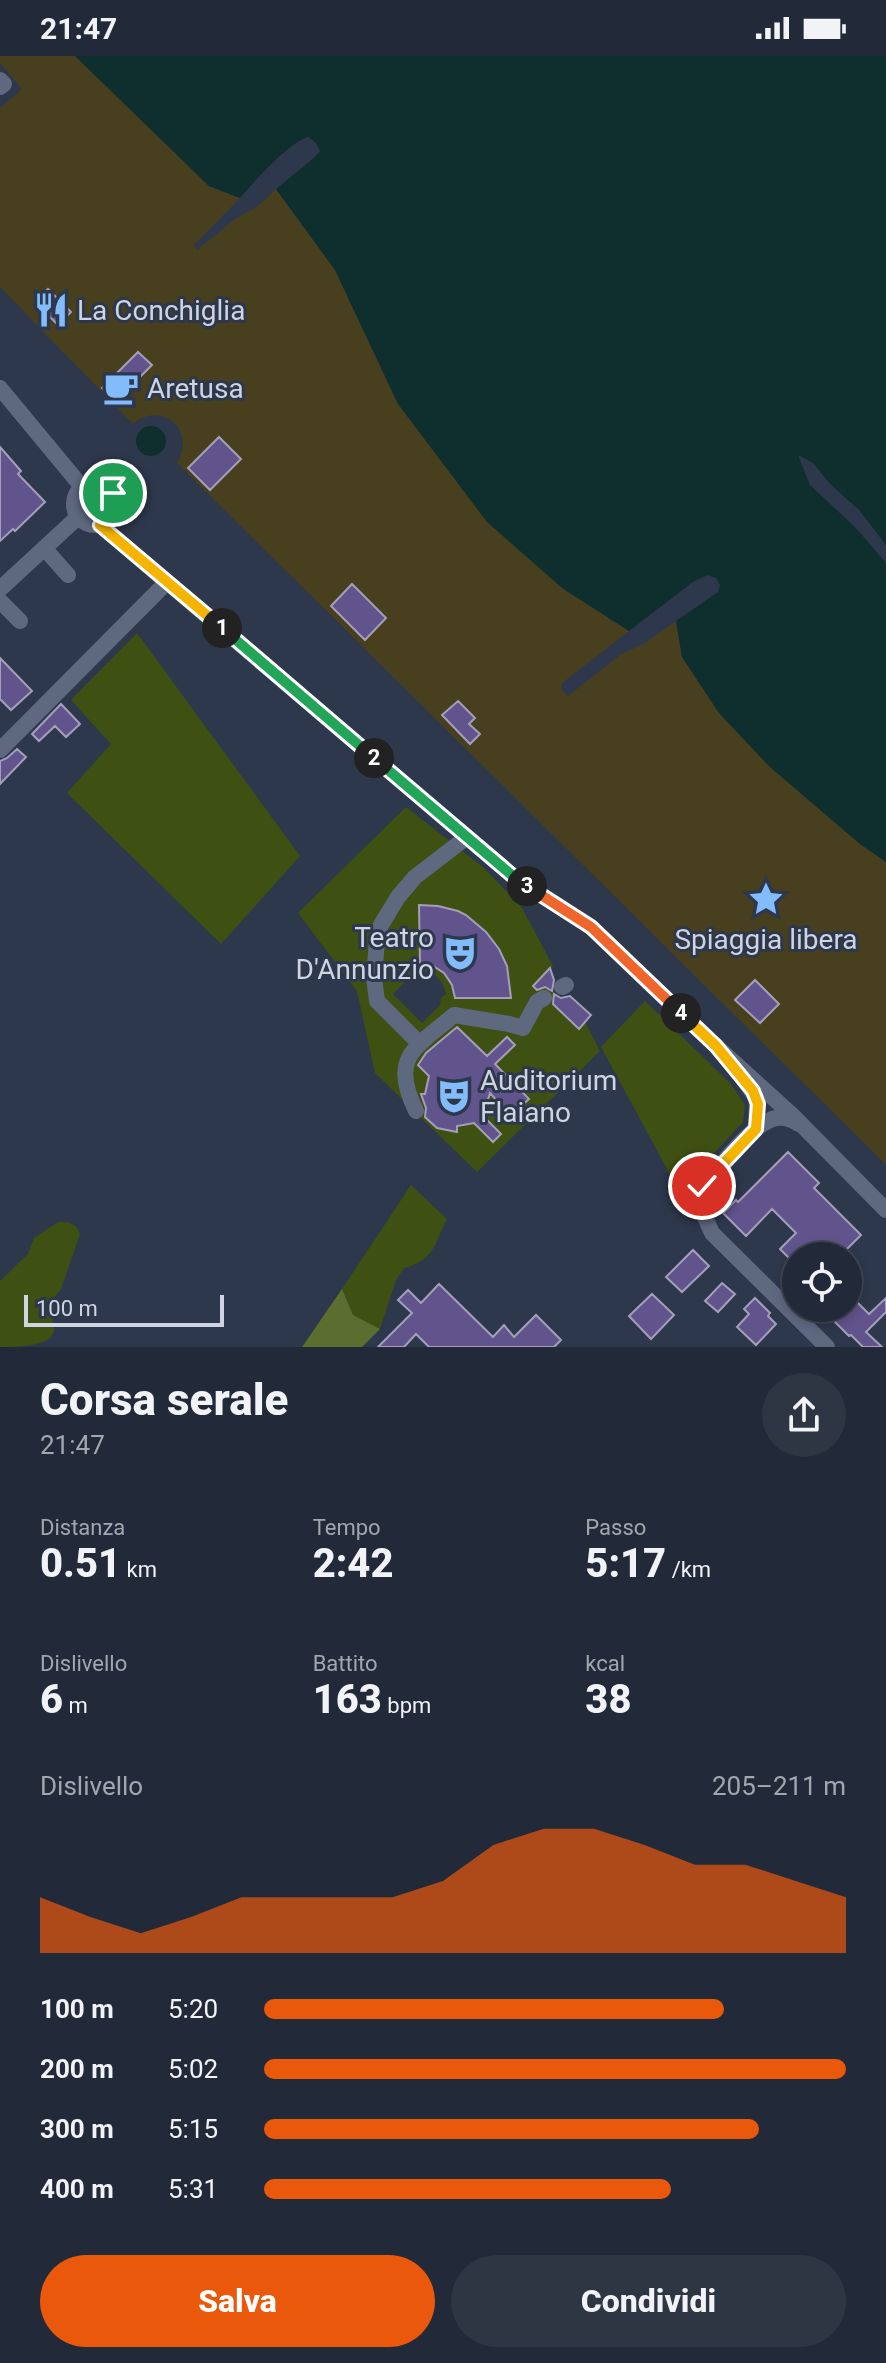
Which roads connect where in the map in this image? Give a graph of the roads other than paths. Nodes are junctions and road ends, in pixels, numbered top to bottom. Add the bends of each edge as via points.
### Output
1 (0, 80) edge
2 (0, 87) edge
3 (0, 388) edge
4 (82, 487) junction
5 (78, 517) junction
6 (100, 525) junction
7 (44, 548) junction
8 (68, 575) dead end
9 (167, 582) junction
10 (0, 589) edge
11 (0, 601) edge
12 (20, 621) dead end
13 (0, 750) edge
14 (467, 837) junction
15 (544, 998) dead end
16 (420, 1044) junction
17 (716, 1046) junction
18 (416, 1111) dead end
19 (804, 1127) junction
20 (756, 1129) junction
21 (886, 1210) edge
22 (827, 1347) edge

1 - 2 street
3 - 4 street
4 - 5 street via 74,501
4 - 6 street via 99,483 115,496 114,514
5 - 6 street
5 - 7 street
6 - 9 street
7 - 8 street
7 - 10 street
9 - 13 street
9 - 14 street
11 - 12 street
14 - 16 street via 415,877 381,925 377,940 377,1001
14 - 17 street via 514,877 591,927
15 - 16 street via 523,1028 454,1015
16 - 18 street via 405,1066
17 - 19 street
17 - 20 street via 753,1091
19 - 20 street via 777,1118
19 - 21 street
20 - 22 street via 702,1186 700,1206 712,1233

